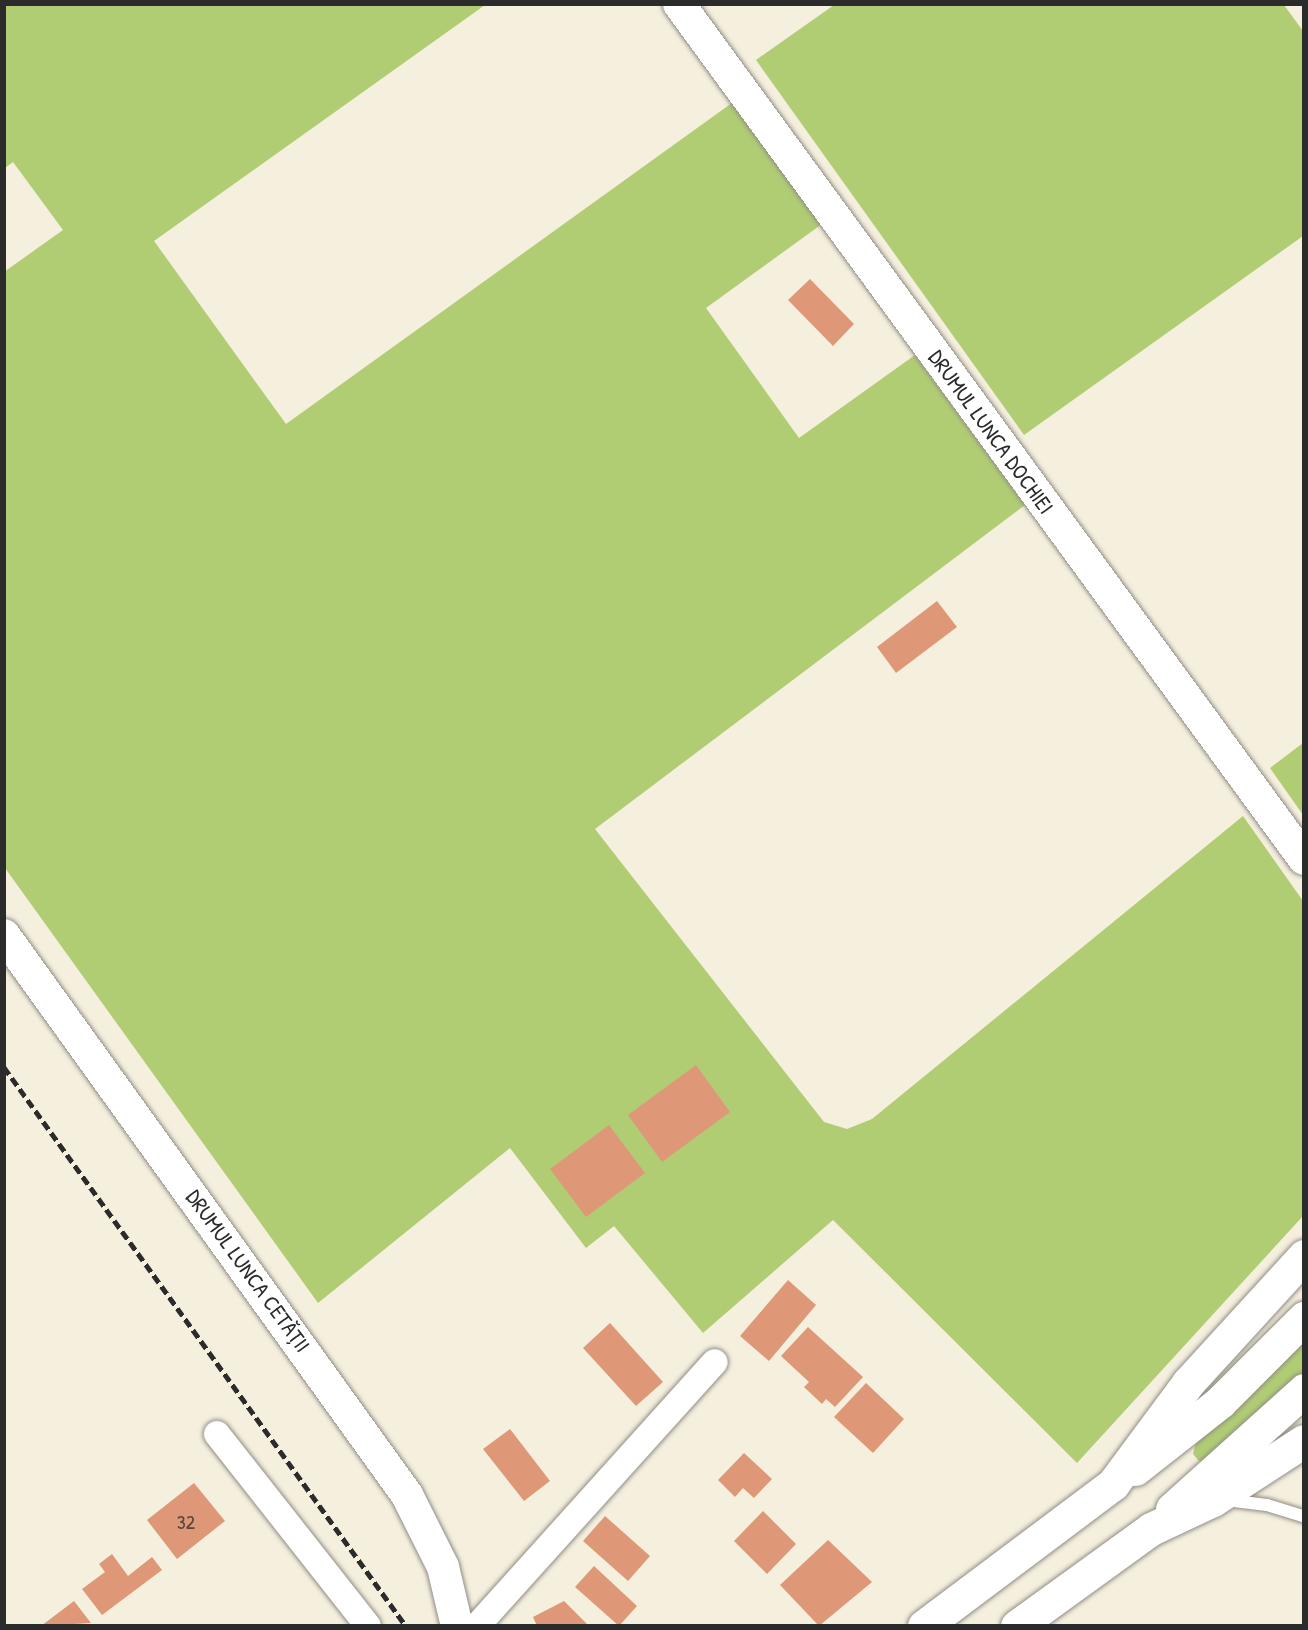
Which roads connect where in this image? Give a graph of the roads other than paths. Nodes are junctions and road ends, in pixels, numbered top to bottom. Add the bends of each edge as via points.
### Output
1 (679, 4) edge
2 (1304, 859) edge
3 (4, 934) edge
4 (1304, 1256) edge
5 (1304, 1318) edge
6 (715, 1362) dead end
7 (1304, 1390) edge
8 (217, 1434) dead end
9 (1304, 1441) edge
10 (1113, 1484) junction
11 (1213, 1500) junction
12 (1304, 1516) edge
13 (1151, 1530) junction
14 (368, 1626) edge
15 (457, 1626) edge
16 (477, 1626) edge
17 (924, 1626) edge
18 (1017, 1626) edge

1 - 2 street, DRUMUL LUNCA DOCHIEI
3 - 15 street, DRUMUL LUNCA CETĂȚII via 407,1495 443,1567
4 - 10 main road via 1188,1383
5 - 10 main road via 1193,1426
6 - 16 street
7 - 13 main road
8 - 14 street
9 - 11 main road
10 - 17 main road
11 - 12 lane via 1258,1503
11 - 13 main road
13 - 18 main road

